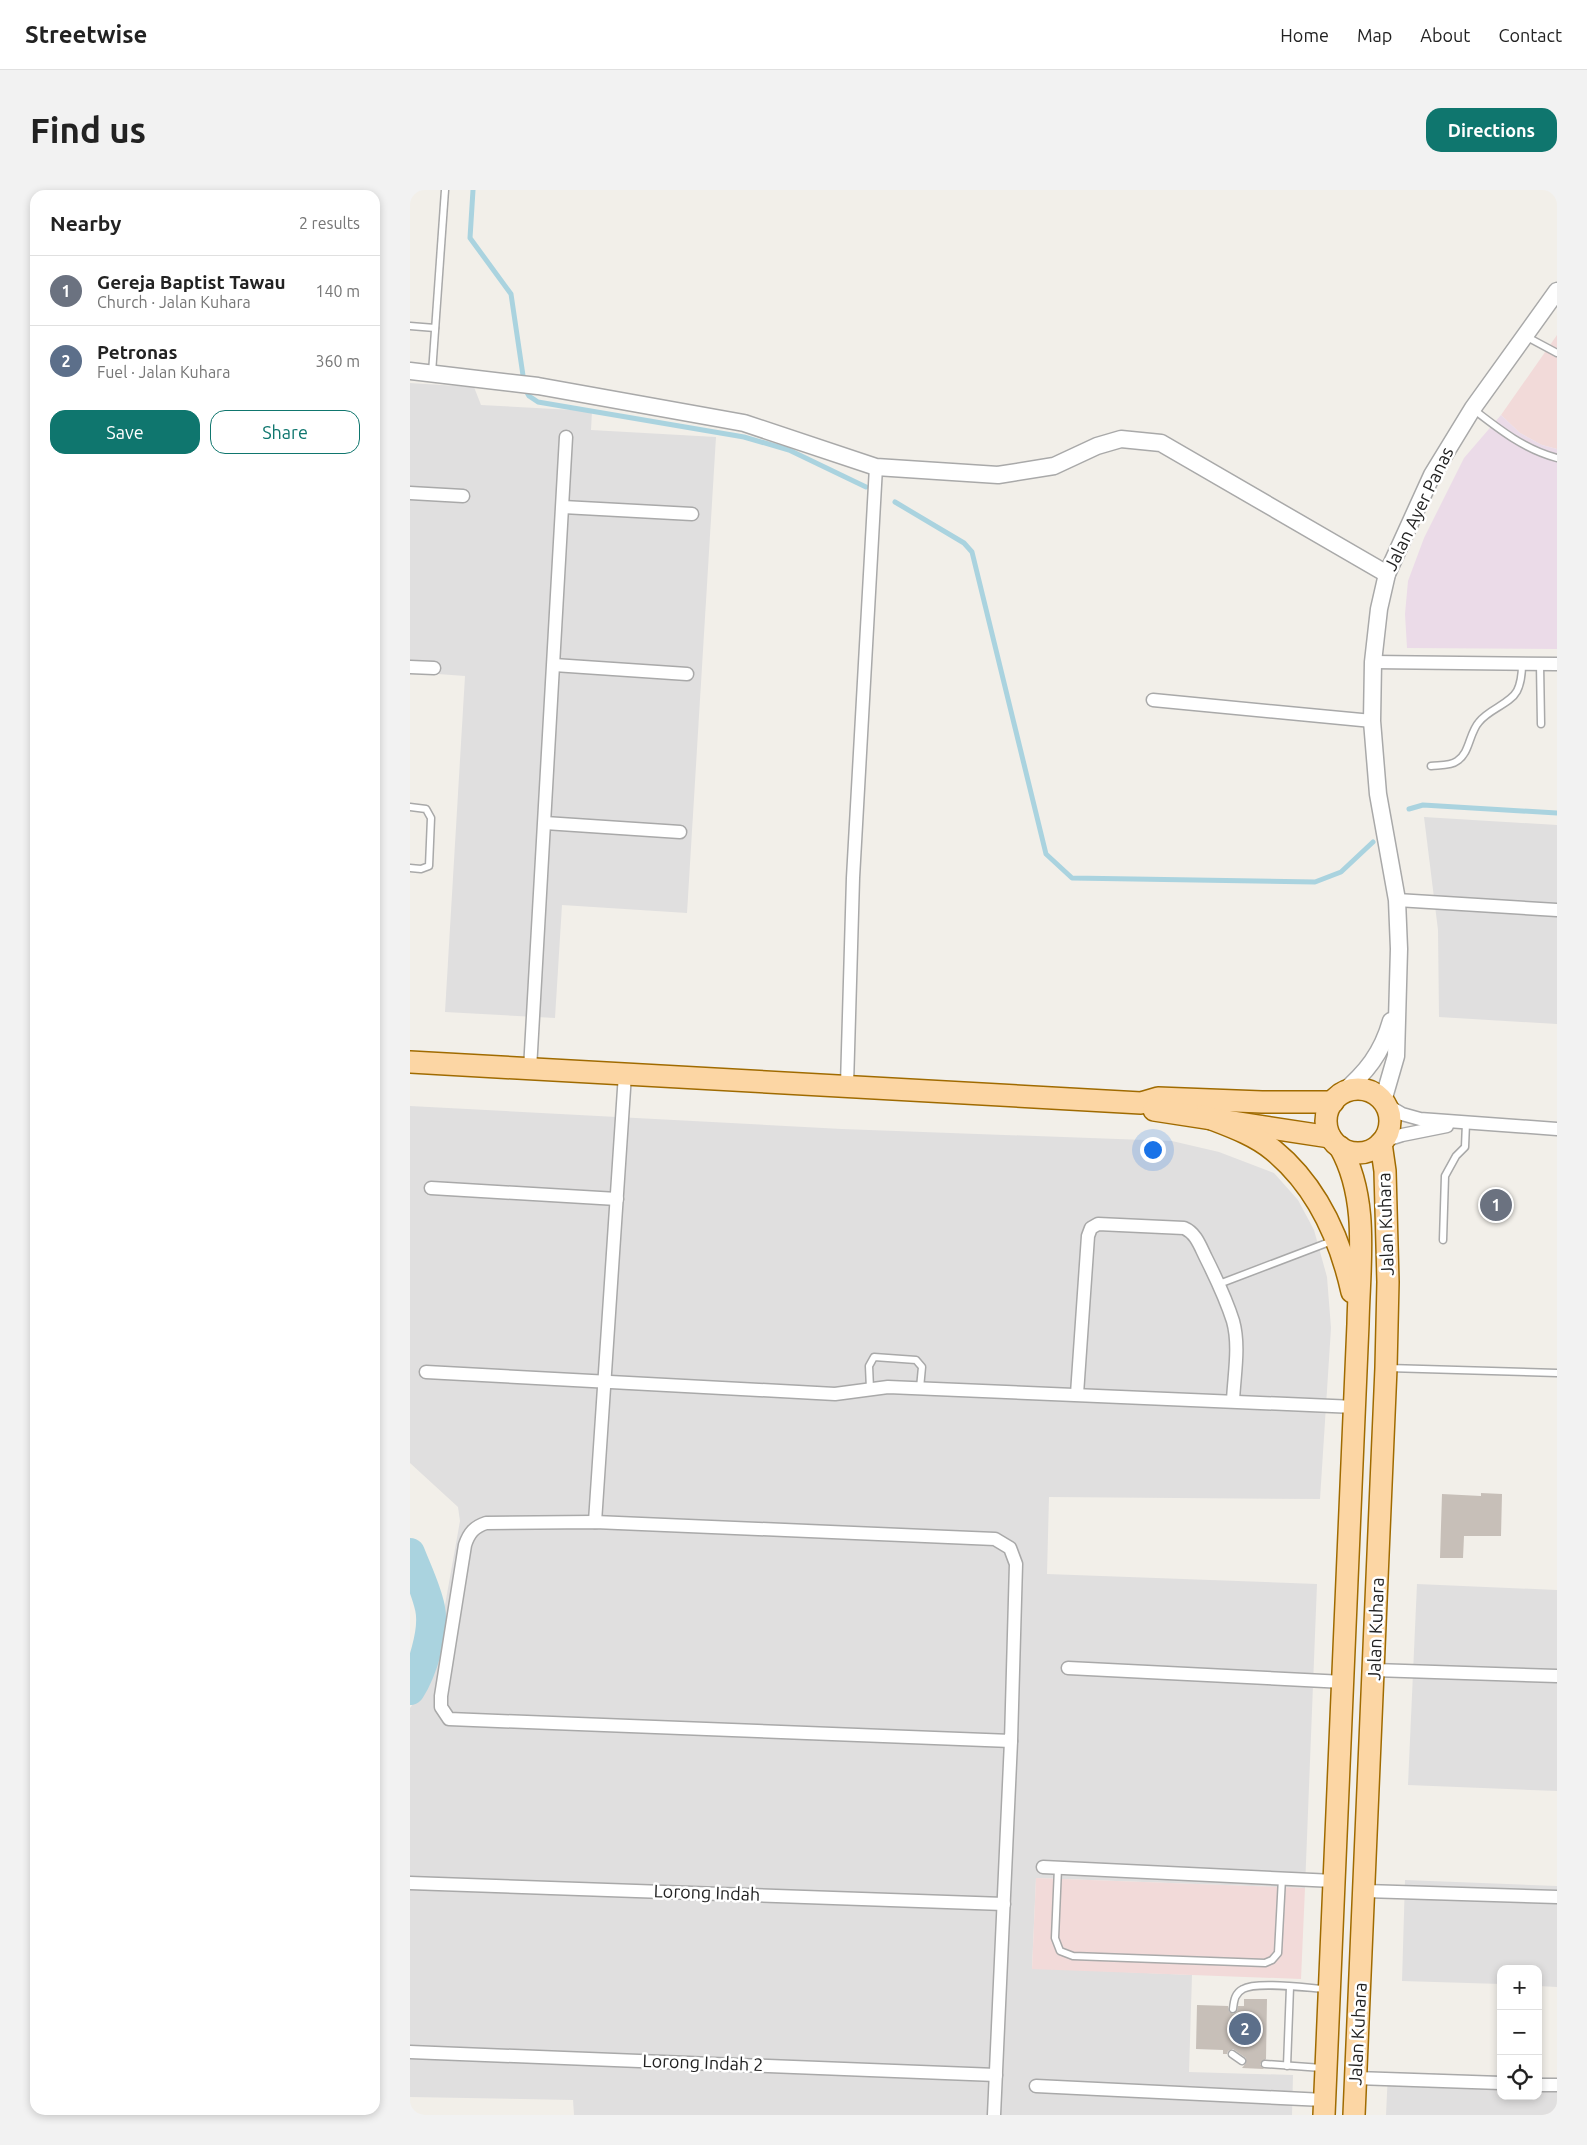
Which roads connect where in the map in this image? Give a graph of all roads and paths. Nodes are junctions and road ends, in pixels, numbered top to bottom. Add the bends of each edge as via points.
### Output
1 (445, 190) edge
2 (1557, 291) edge
3 (410, 326) edge
4 (435, 328) junction
5 (1524, 335) junction
6 (1557, 353) edge
7 (410, 371) edge
8 (432, 373) junction
9 (1473, 408) junction
10 (566, 437) dead end
11 (1557, 458) edge
12 (876, 467) junction
13 (410, 493) edge
14 (464, 496) dead end
15 (562, 507) junction
16 (692, 514) dead end
17 (1387, 574) junction
18 (1373, 662) junction
19 (1522, 664) junction
20 (1540, 664) junction
21 (1557, 664) edge
22 (554, 665) junction
23 (410, 666) edge
24 (434, 668) dead end
25 (687, 674) dead end
26 (1153, 700) dead end
27 (1372, 721) junction
28 (1541, 724) dead end
29 (1431, 766) dead end
30 (410, 807) edge
31 (545, 823) junction
32 (680, 832) dead end
33 (410, 868) edge
34 (1397, 900) junction
35 (1557, 910) edge
36 (1398, 997) junction
37 (410, 1062) edge
38 (530, 1069) junction
39 (625, 1074) junction
40 (847, 1085) junction
41 (1337, 1098) junction
42 (1384, 1102) junction
43 (1140, 1103) junction
44 (1204, 1116) junction
45 (1463, 1123) junction
46 (1557, 1129) edge
47 (1335, 1142) junction
48 (1382, 1142) junction
49 (431, 1188) dead end
50 (617, 1199) junction
51 (1336, 1240) junction
52 (1443, 1240) dead end
53 (1219, 1284) junction
54 (1358, 1324) junction
55 (1386, 1368) junction
56 (426, 1372) dead end
57 (1557, 1373) edge
58 (604, 1382) junction
59 (920, 1388) junction
60 (870, 1389) junction
61 (1077, 1394) junction
62 (1233, 1401) junction
63 (1355, 1407) junction
64 (595, 1522) junction
65 (1068, 1668) dead end
66 (1374, 1670) junction
67 (1557, 1676) edge
68 (1344, 1682) junction
69 (1011, 1741) junction
70 (1043, 1867) dead end
71 (1058, 1868) junction
72 (1282, 1878) junction
73 (1334, 1881) junction
74 (410, 1883) edge
75 (1364, 1891) junction
76 (1557, 1898) edge
77 (1004, 1904) junction
78 (1290, 1987) junction
79 (1329, 1989) junction
80 (1232, 2009) dead end
81 (410, 2052) edge
82 (1232, 2054) dead end
83 (1242, 2061) dead end
84 (1266, 2064) dead end
85 (1287, 2066) junction
86 (1326, 2068) junction
87 (996, 2075) junction
88 (1356, 2078) junction
89 (1497, 2083) edge
90 (1542, 2085) edge
91 (1557, 2085) edge
92 (1036, 2086) dead end
93 (1324, 2108) edge
94 (994, 2115) edge
95 (1354, 2115) edge

1 - 4 lane
2 - 5 street, Jalan Ayer Panas
3 - 4 lane
4 - 8 lane
5 - 6 lane
5 - 9 street, Jalan Ayer Panas
7 - 8 street
8 - 12 street via 538,386 744,423
9 - 11 lane via 1510,439
9 - 17 street, Jalan Ayer Panas via 1432,475
10 - 15 street
12 - 17 street via 998,475 1054,466 1121,439 1161,443
12 - 40 street via 853,878
13 - 14 street
15 - 16 street
15 - 22 street
17 - 18 street, Jalan Ayer Panas
18 - 19 street
18 - 27 street, Jalan Ayer Panas
19 - 20 street
19 - 29 lane via 1517,690 1480,720 1462,757 1455,763
20 - 21 street
20 - 28 lane
22 - 25 street
22 - 31 street
23 - 24 street
26 - 27 street
27 - 34 street, Jalan Ayer Panas via 1378,794
30 - 33 lane via 426,809 431,818 429,866
31 - 32 street
31 - 38 street
34 - 35 street
34 - 36 street, Jalan Ayer Panas
36 - 41 street, Jalan Ayer Panas via 1385,1042 1374,1061
36 - 42 street, Jalan Ayer Panas via 1396,1056
37 - 38 main road
38 - 39 main road
39 - 40 main road
39 - 50 street
40 - 43 main road
41 - 42 main road via 1352,1090 1363,1090
41 - 43 main road via 1262,1102 1158,1098
41 - 47 main road via 1327,1119
42 - 45 street via 1402,1114 1420,1119
42 - 48 main road via 1390,1123
43 - 44 main road via 1158,1111
44 - 47 main road
44 - 51 main road via 1254,1138 1278,1155 1304,1182 1329,1221
45 - 46 street
45 - 48 street
45 - 52 lane via 1465,1147 1456,1156 1446,1176
47 - 48 main road via 1350,1152 1362,1153
47 - 54 main road, Jalan Kuhara via 1349,1164 1357,1190 1360,1219
48 - 55 main road, Jalan Kuhara via 1388,1282
49 - 50 street
50 - 58 street
51 - 53 lane
51 - 54 main road via 1348,1273
53 - 61 street via 1192,1231 1098,1224 1091,1228
53 - 62 street via 1233,1322 1236,1346
54 - 63 main road, Jalan Kuhara
55 - 57 lane
55 - 66 main road, Jalan Kuhara
56 - 58 street
58 - 60 street via 834,1394
58 - 64 street
59 - 60 street
59 - 60 lane via 922,1367 916,1360 874,1357 869,1366
59 - 61 street
61 - 62 street
62 - 63 street
63 - 68 main road, Jalan Kuhara
64 - 69 street via 994,1539 1010,1548 1016,1564
64 - 69 street via 486,1523 468,1535 441,1696 441,1707 450,1719
65 - 68 street
66 - 67 street
66 - 75 main road, Jalan Kuhara
68 - 73 main road, Jalan Kuhara
69 - 77 street
70 - 71 street
71 - 72 street
71 - 72 lane via 1057,1946 1065,1954 1083,1957 1265,1963 1278,1953
72 - 73 street
73 - 79 main road, Jalan Kuhara
74 - 77 street, Lorong Indah
75 - 76 street
75 - 88 main road, Jalan Kuhara
77 - 87 street
78 - 79 lane
78 - 80 lane via 1243,1989 1235,1997
78 - 85 lane
79 - 86 main road, Jalan Kuhara
81 - 87 street, Lorong Indah 2
82 - 83 lane
84 - 85 lane
85 - 86 lane
86 - 93 main road, Jalan Kuhara
87 - 94 street
88 - 89 street
88 - 95 main road, Jalan Kuhara
90 - 91 street
92 - 93 street

